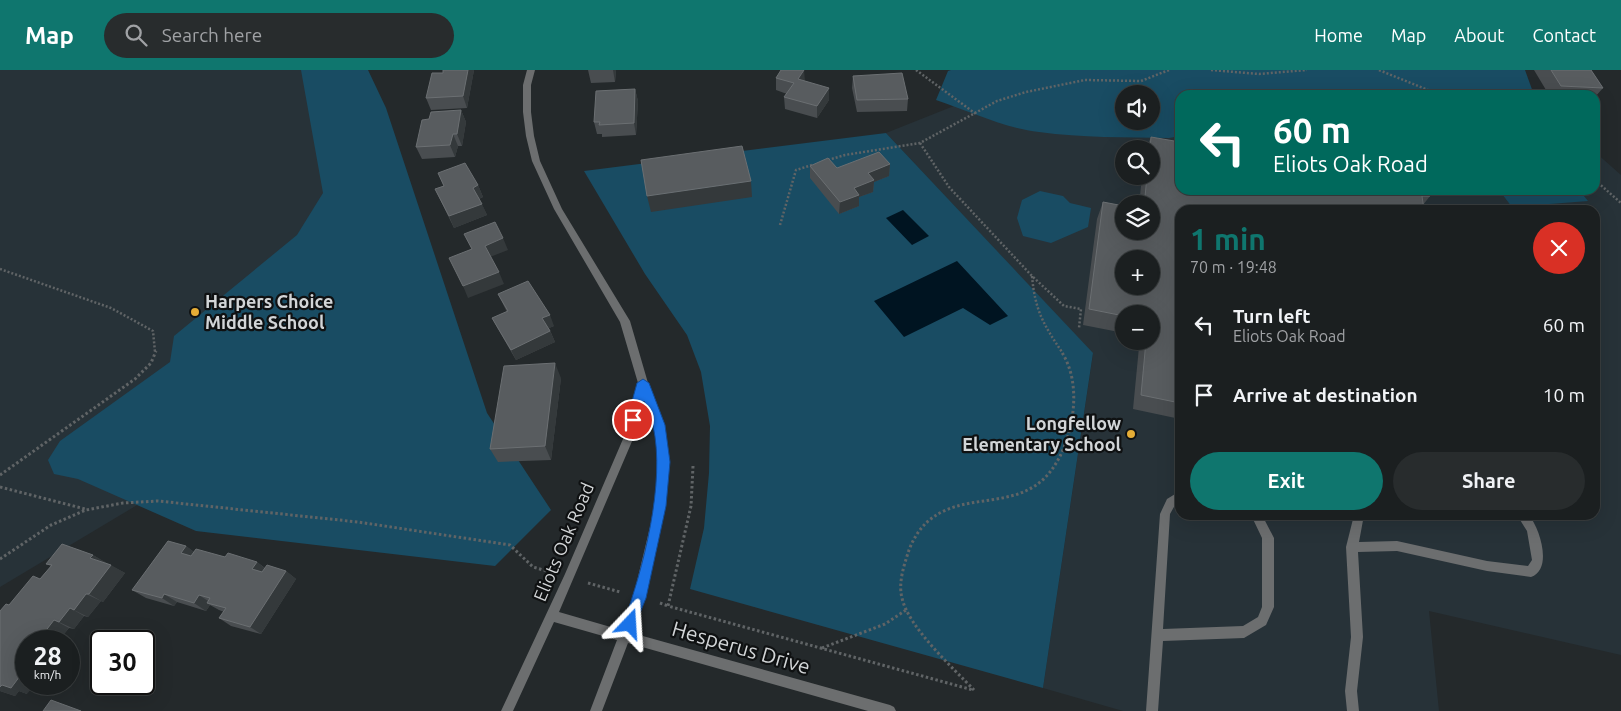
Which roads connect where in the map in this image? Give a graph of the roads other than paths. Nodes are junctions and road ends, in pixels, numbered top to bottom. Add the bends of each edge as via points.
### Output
1 (531, 70) edge
2 (643, 383) junction
3 (1175, 500) edge
4 (1259, 520) edge
5 (1358, 520) edge
6 (1527, 520) edge
7 (1352, 546) junction
8 (552, 616) junction
9 (1156, 635) junction
10 (625, 637) junction
11 (507, 711) edge
12 (596, 711) edge
13 (890, 711) edge
14 (1152, 711) edge
15 (1353, 711) edge

1 - 2 street via 527,85 527,112 536,161 558,209 625,321
2 - 8 street, Eliots Oak Road via 628,439
2 - 10 street via 659,425 664,462 660,506 639,598
3 - 9 street via 1165,514
4 - 9 street via 1268,538 1268,607 1262,621 1244,632
5 - 7 street
6 - 7 street via 1534,530 1538,561 1531,572 1397,546
7 - 15 street via 1357,638 1351,691
8 - 10 street, Hesperus Drive
8 - 11 street, Eliots Oak Road
9 - 14 street
10 - 12 street
10 - 13 street, Hesperus Drive

